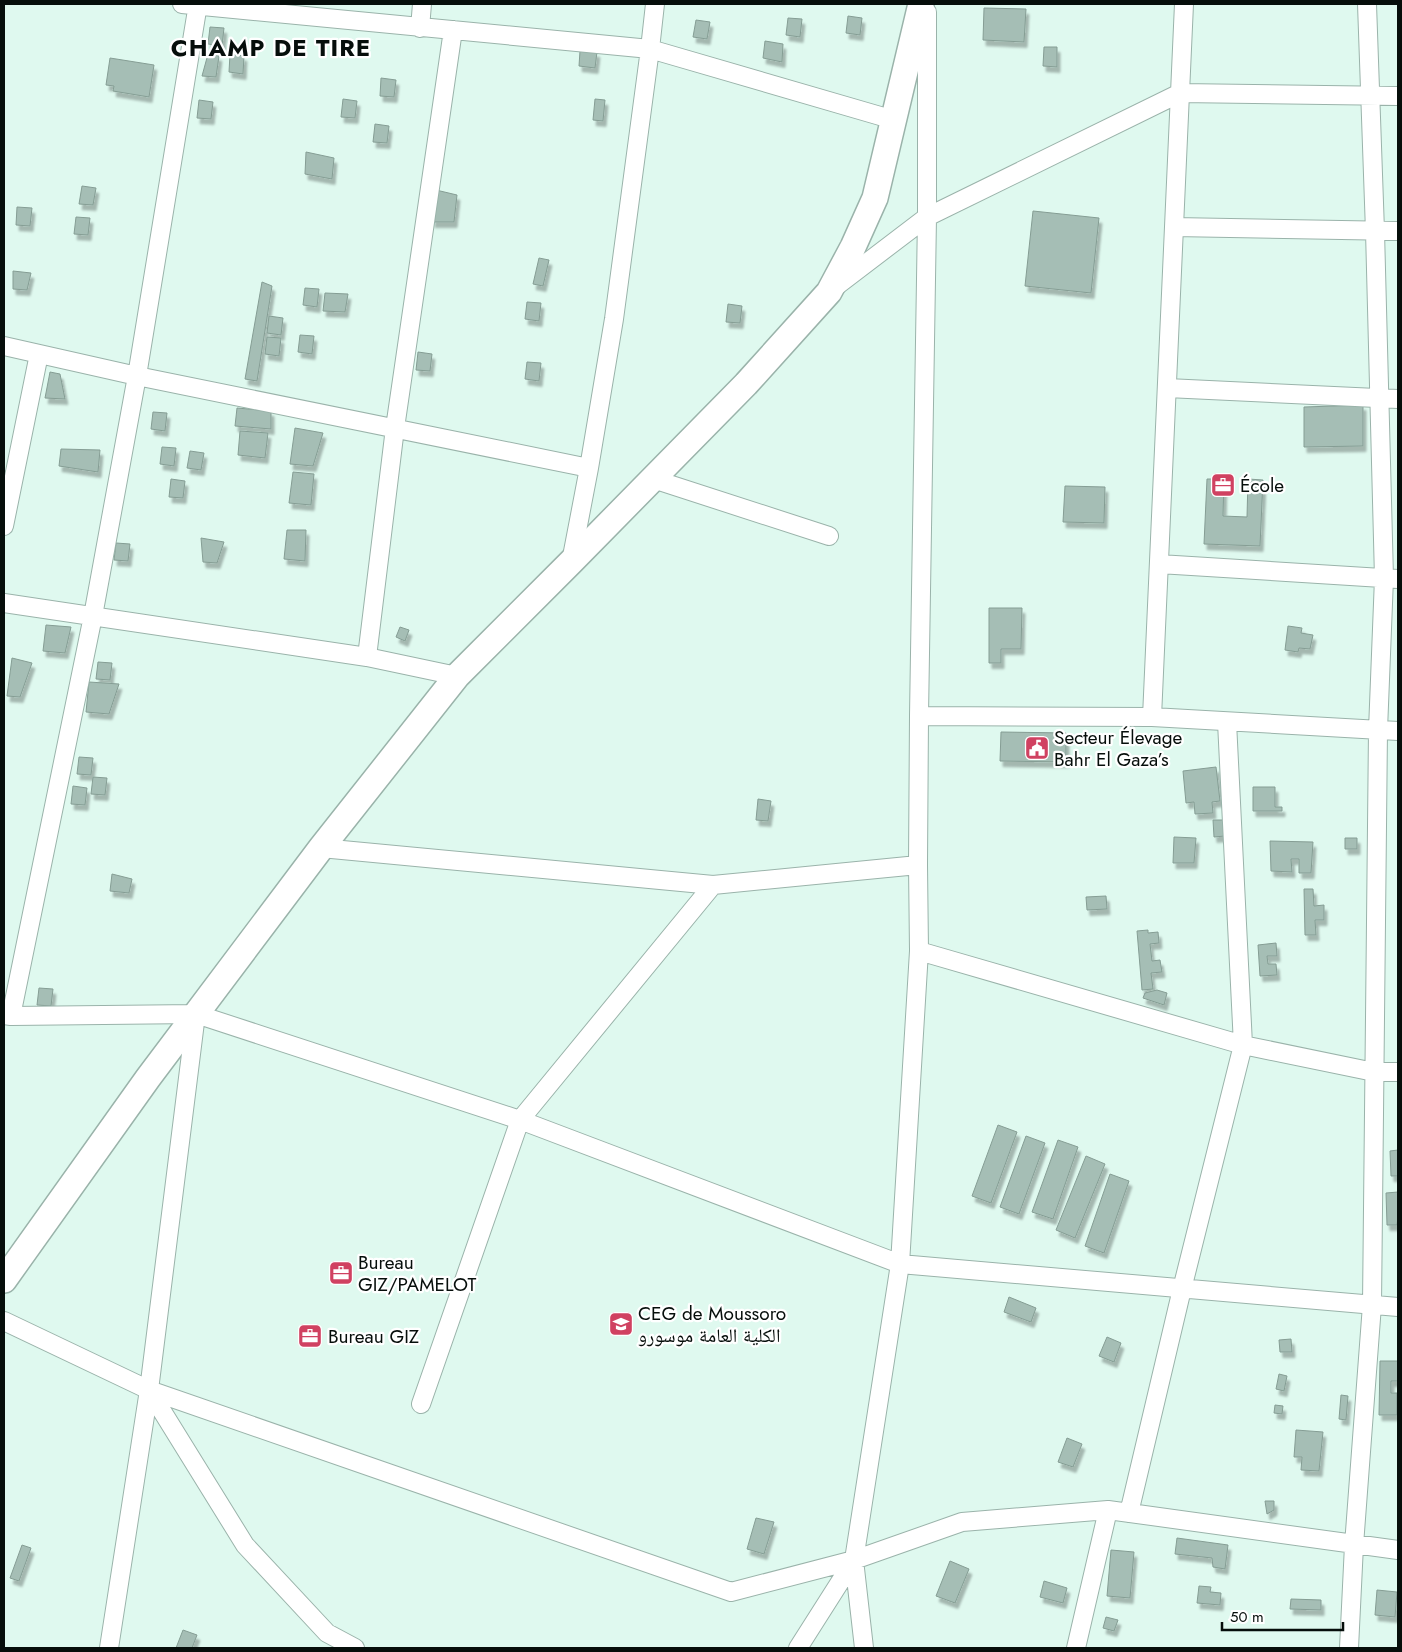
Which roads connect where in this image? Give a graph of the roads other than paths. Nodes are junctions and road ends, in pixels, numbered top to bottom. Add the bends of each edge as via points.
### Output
1 (193, 4) edge
2 (422, 4) edge
3 (655, 4) edge
4 (921, 4) edge
5 (927, 4) edge
6 (1184, 4) edge
7 (1367, 4) edge
8 (420, 28) junction
9 (453, 30) junction
10 (650, 49) junction
11 (1180, 94) junction
12 (1370, 96) junction
13 (1398, 96) edge
14 (894, 120) junction
15 (927, 217) junction
16 (1174, 227) junction
17 (1375, 231) junction
18 (1398, 231) edge
19 (829, 292) junction
20 (4, 346) edge
21 (39, 354) junction
22 (137, 376) junction
23 (1167, 388) junction
24 (1380, 399) junction
25 (1398, 399) edge
26 (395, 428) junction
27 (590, 468) junction
28 (653, 479) junction
29 (4, 526) edge
30 (829, 536) dead end
31 (571, 562) junction
32 (1159, 564) junction
33 (1391, 578) edge
34 (4, 603) edge
35 (92, 616) junction
36 (367, 657) junction
37 (457, 676) junction
38 (919, 716) junction
39 (1152, 717) junction
40 (1227, 722) junction
41 (1378, 730) junction
42 (1398, 731) edge
43 (321, 848) junction
44 (918, 865) junction
45 (713, 885) junction
46 (919, 950) junction
47 (196, 1014) junction
48 (7, 1016) edge
49 (1243, 1045) junction
50 (1374, 1072) junction
51 (1398, 1072) edge
52 (520, 1120) junction
53 (900, 1264) junction
54 (4, 1280) edge
55 (1182, 1288) junction
56 (1372, 1305) junction
57 (1398, 1307) edge
58 (4, 1320) edge
59 (149, 1390) junction
60 (421, 1404) dead end
61 (1108, 1510) junction
62 (1129, 1513) junction
63 (1354, 1544) junction
64 (1398, 1550) edge
65 (854, 1560) junction
66 (109, 1648) edge
67 (355, 1648) edge
68 (798, 1648) edge
69 (864, 1648) edge
70 (1076, 1648) edge
71 (1349, 1648) edge

1 - 8 street
1 - 22 street
2 - 8 street
3 - 10 street
4 - 14 main road
5 - 15 street
6 - 11 street
7 - 12 street
8 - 9 street
9 - 10 street
9 - 26 street
10 - 14 street
10 - 27 street via 614,319
11 - 12 street
11 - 15 street
11 - 16 street
12 - 13 street
12 - 17 street
14 - 19 main road via 875,198
15 - 19 street
15 - 38 street
16 - 17 street
16 - 23 street
17 - 18 street
17 - 24 street
19 - 28 main road via 746,384
20 - 21 street
21 - 22 street
21 - 29 street
22 - 26 street
22 - 35 street
23 - 24 street
23 - 32 street
24 - 25 street
24 - 33 street
26 - 27 street
26 - 36 street
27 - 31 street
28 - 30 street
28 - 31 main road
31 - 37 main road
32 - 33 street
32 - 39 street
33 - 41 street
34 - 35 street
35 - 36 street
35 - 48 street
36 - 37 street
37 - 43 main road
38 - 39 street
38 - 44 street
39 - 40 street
40 - 41 street
40 - 49 street
41 - 42 street
41 - 50 street
43 - 45 street
43 - 47 main road
44 - 45 street
44 - 46 street
45 - 52 street
46 - 49 street
46 - 53 street
47 - 48 street
47 - 52 street
47 - 54 main road
47 - 59 street
49 - 50 street
49 - 55 street
50 - 51 street
50 - 56 street
52 - 53 street
52 - 60 street
53 - 55 street
53 - 65 street
55 - 56 street
55 - 62 street
56 - 57 street
56 - 63 street
58 - 59 street
59 - 65 street via 731,1592
59 - 66 street
59 - 67 street via 245,1545 327,1632
61 - 62 street
61 - 65 street via 962,1522
61 - 70 street
62 - 63 street
63 - 64 street
63 - 71 street
65 - 68 street
65 - 69 street

